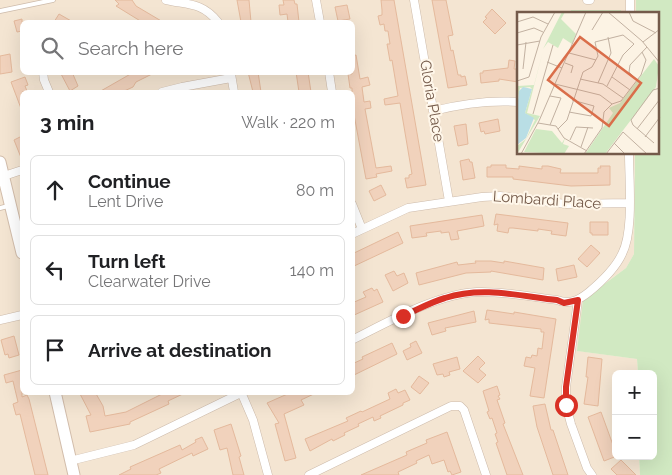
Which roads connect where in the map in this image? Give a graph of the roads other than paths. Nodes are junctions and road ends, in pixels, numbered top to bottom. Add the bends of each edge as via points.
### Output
1 (53, 0) edge
2 (166, 0) edge
3 (206, 0) edge
4 (316, 0) edge
5 (414, 0) edge
6 (202, 8) junction
7 (0, 11) edge
8 (216, 20) edge
9 (320, 20) edge
10 (43, 75) edge
11 (231, 75) edge
12 (329, 75) edge
13 (48, 90) edge
14 (169, 90) edge
15 (234, 90) edge
16 (332, 90) edge
17 (517, 102) edge
18 (434, 111) junction
19 (629, 155) edge
20 (0, 162) edge
21 (20, 171) edge
22 (4, 176) junction
23 (449, 201) junction
24 (629, 203) junction
25 (5, 207) edge
26 (355, 212) edge
27 (362, 229) junction
28 (355, 232) edge
29 (20, 248) edge
30 (578, 300) junction
31 (20, 315) edge
32 (0, 320) edge
33 (355, 339) edge
34 (56, 395) edge
35 (238, 395) edge
36 (243, 395) edge
37 (70, 461) junction
38 (74, 475) edge
39 (268, 475) edge
40 (309, 475) edge
41 (486, 475) edge
42 (592, 475) edge

1 - 7 lane
2 - 6 street
3 - 6 street
4 - 9 street
5 - 18 street, Gloria Place
6 - 8 street
10 - 13 street
11 - 14 street
11 - 15 street
12 - 16 street
17 - 18 street via 480,103
18 - 23 street, Gloria Place
19 - 24 street
20 - 22 main road
21 - 22 street
22 - 25 main road
23 - 24 street, Lombardi Place via 500,196 566,204
23 - 27 street, Lombardi Place via 408,208
24 - 30 street via 628,235 623,253 597,286
25 - 29 main road
26 - 27 street
27 - 28 street, Lombardi Place
30 - 33 street via 564,303 474,292 446,298
30 - 42 street via 566,405
31 - 32 street
34 - 37 main road
35 - 37 street via 134,445
36 - 39 street
37 - 38 main road
40 - 41 street via 451,406 460,406 464,410

